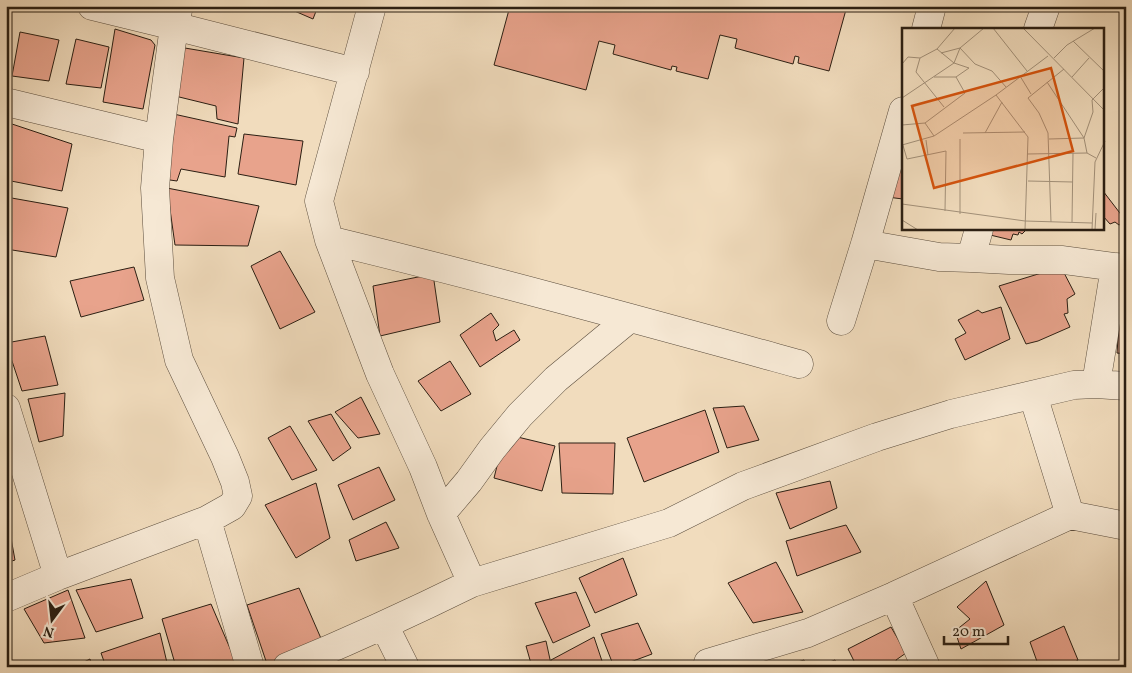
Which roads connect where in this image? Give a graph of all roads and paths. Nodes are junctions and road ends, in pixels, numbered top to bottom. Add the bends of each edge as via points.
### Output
1 (92, 6) edge
2 (372, 6) edge
3 (932, 6) edge
4 (1046, 6) edge
5 (176, 16) edge
6 (926, 28) edge
7 (1038, 28) edge
8 (355, 72) junction
9 (6, 102) edge
10 (902, 114) edge
11 (159, 139) junction
12 (979, 230) edge
13 (329, 240) junction
14 (865, 244) junction
15 (971, 258) junction
16 (1120, 267) edge
17 (630, 318) junction
18 (841, 321) dead end
19 (799, 364) dead end
20 (1096, 384) junction
21 (1126, 386) edge
22 (1033, 395) junction
23 (6, 408) edge
24 (441, 514) junction
25 (1070, 515) junction
26 (207, 520) junction
27 (1126, 526) edge
28 (58, 576) junction
29 (472, 583) junction
30 (894, 596) junction
31 (6, 598) edge
32 (384, 625) junction
33 (250, 667) edge
34 (287, 667) edge
35 (405, 667) edge
36 (707, 667) edge
37 (926, 667) edge

1 - 5 street
2 - 8 street
3 - 6 street
4 - 7 street
5 - 8 street
5 - 11 street
8 - 13 street via 319,201
9 - 11 street
10 - 14 street
11 - 26 street via 154,188 160,278 179,360 225,457 238,496 232,506
12 - 15 street
13 - 17 street
13 - 24 street via 380,374 424,467
14 - 15 street via 938,257
14 - 18 street
15 - 16 street via 1063,260
16 - 20 street
17 - 19 street
17 - 24 street via 556,379 520,415
20 - 21 street
20 - 22 street
22 - 25 street
22 - 29 street via 877,436 743,486 670,523
23 - 28 street
24 - 29 street
25 - 27 street
25 - 30 street
26 - 28 street
26 - 33 street
28 - 31 street
29 - 32 street
30 - 36 street via 808,633 708,663
30 - 37 street
32 - 34 street
32 - 35 street

